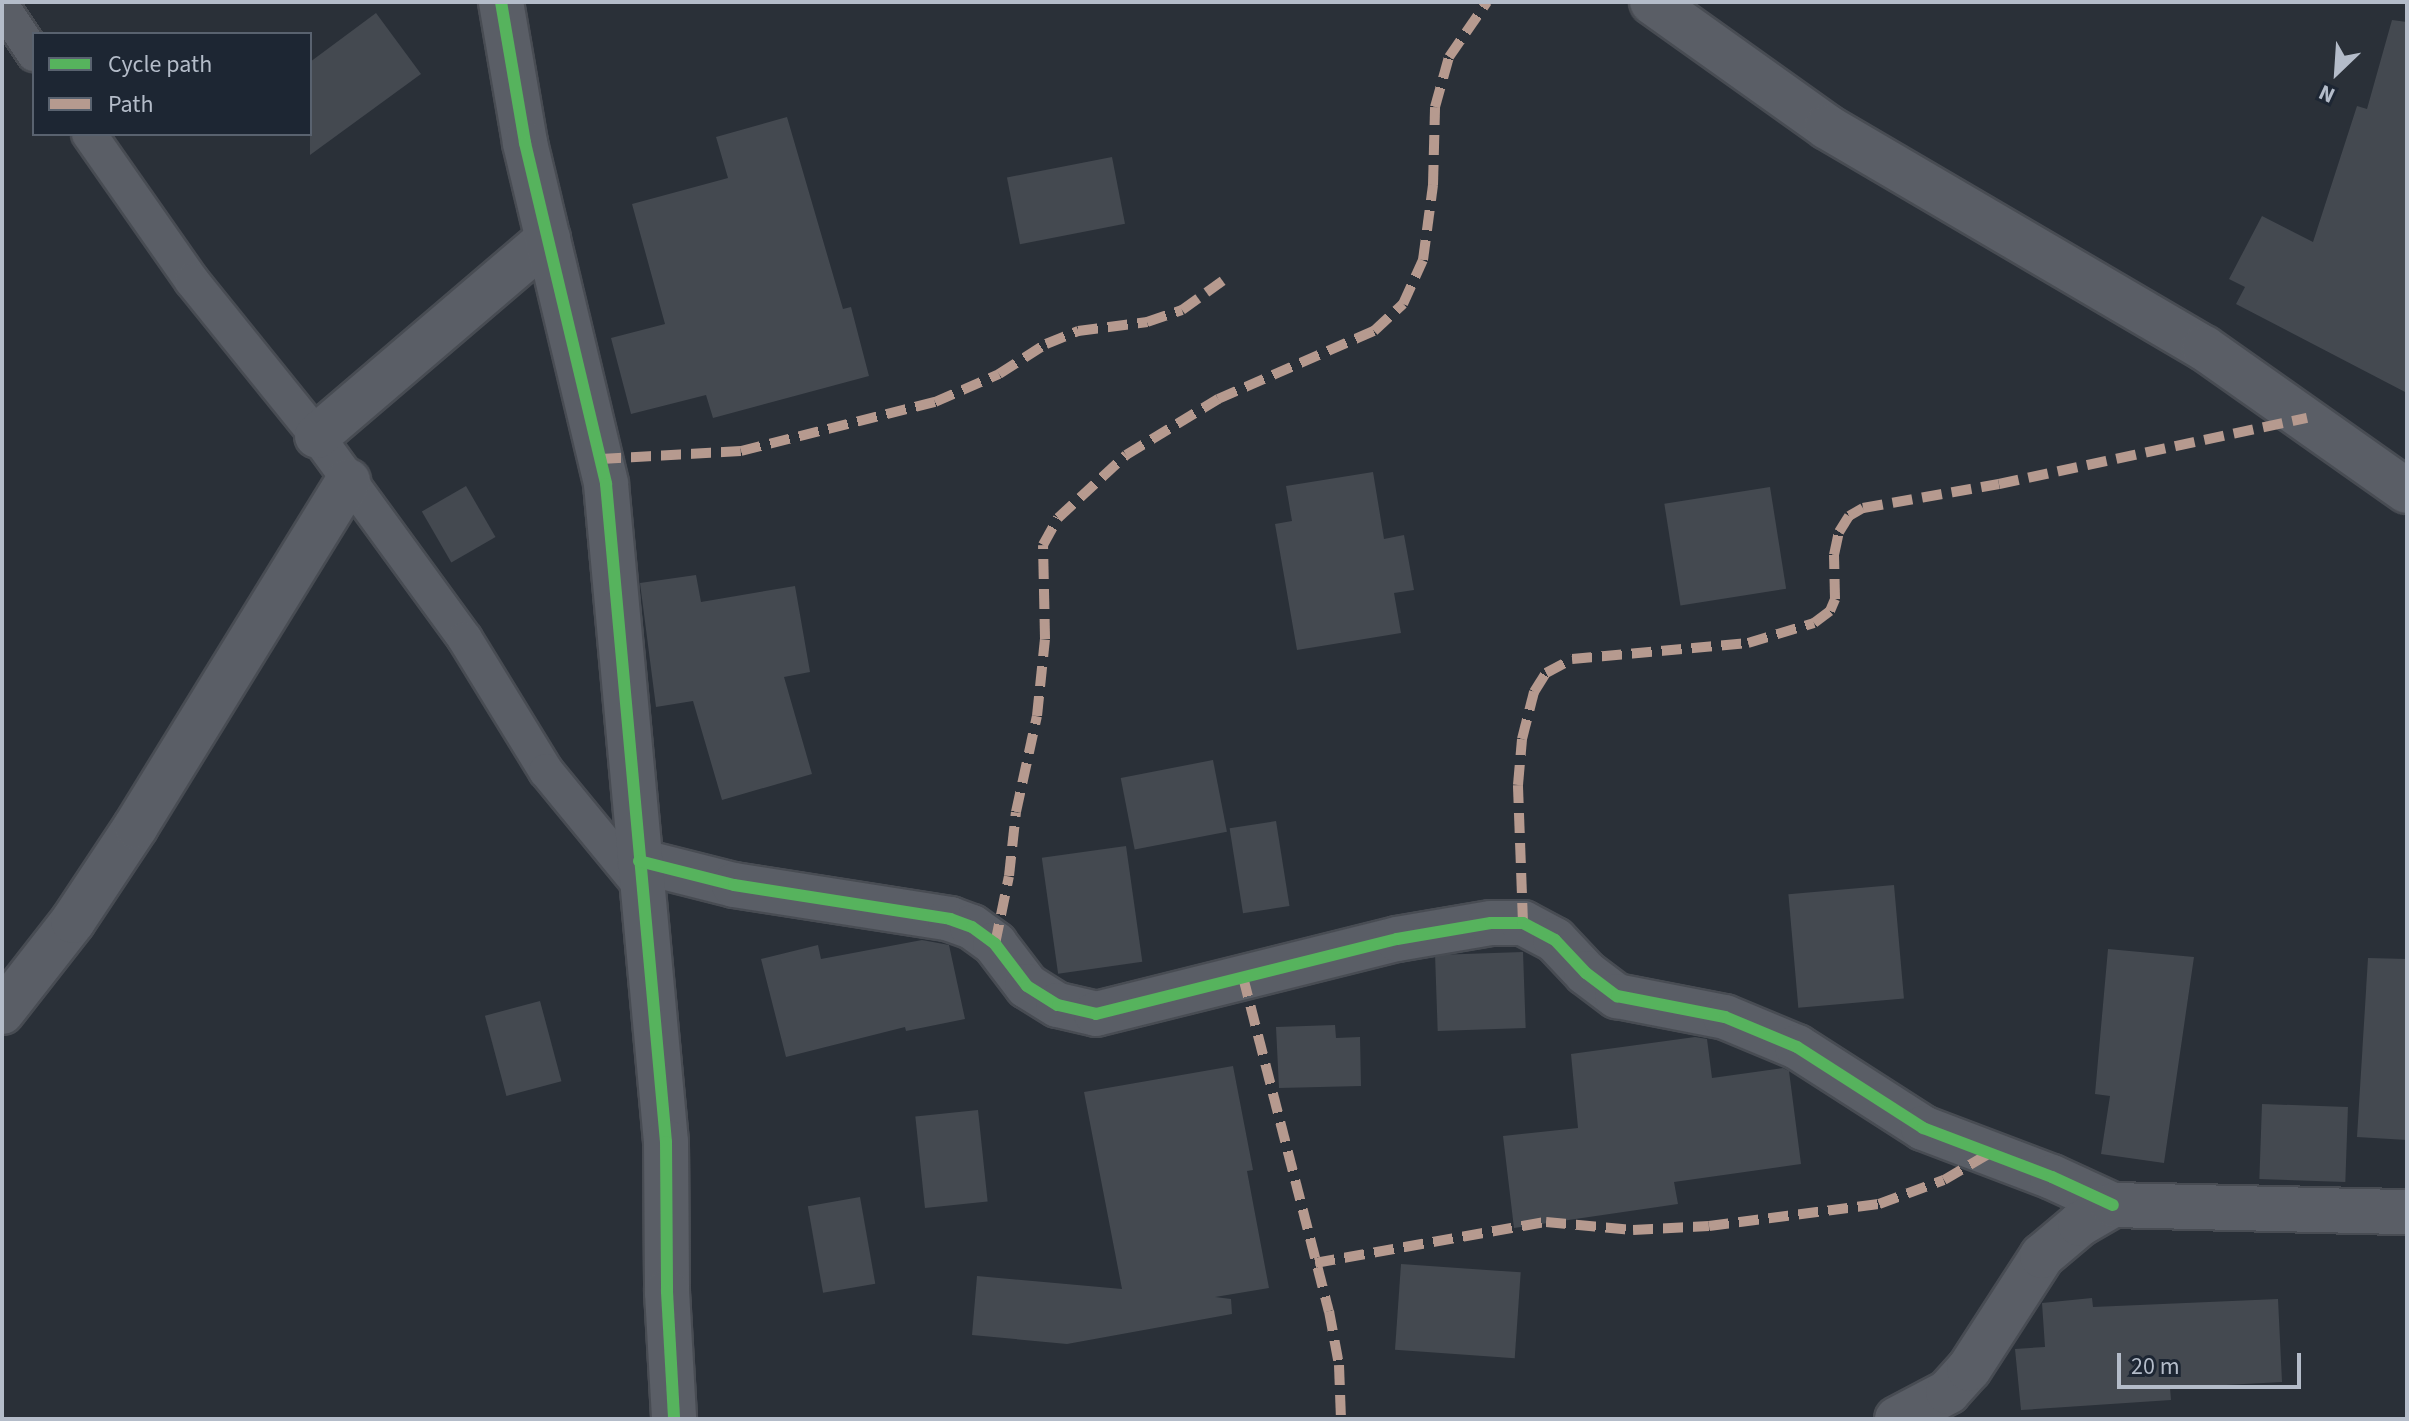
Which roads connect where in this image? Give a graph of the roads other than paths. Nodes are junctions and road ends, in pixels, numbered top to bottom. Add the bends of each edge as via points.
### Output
1 (501, 2) edge
2 (1652, 2) edge
3 (2, 6) edge
4 (32, 51) edge
5 (90, 136) edge
6 (548, 239) junction
7 (317, 436) junction
8 (348, 481) junction
9 (2407, 491) edge
10 (640, 874) junction
11 (2, 1012) edge
12 (2113, 1205) junction
13 (2407, 1212) edge
14 (674, 1419) edge
15 (1897, 1419) edge

1 - 6 street
2 - 9 street via 1827,127 2204,348
3 - 4 lane
5 - 7 lane via 192,281
6 - 7 street
6 - 10 street via 606,484
7 - 8 lane
8 - 10 lane via 465,639 546,771
8 - 11 street via 129,838
10 - 12 street via 950,919 995,944 1027,986 1058,1005 1096,1014 1397,939 1491,923 1523,923 1555,940 1617,996 1725,1017 1783,1041 1923,1128
10 - 14 street via 666,1142
12 - 13 street
12 - 15 street via 2042,1256 1969,1369 1948,1392

